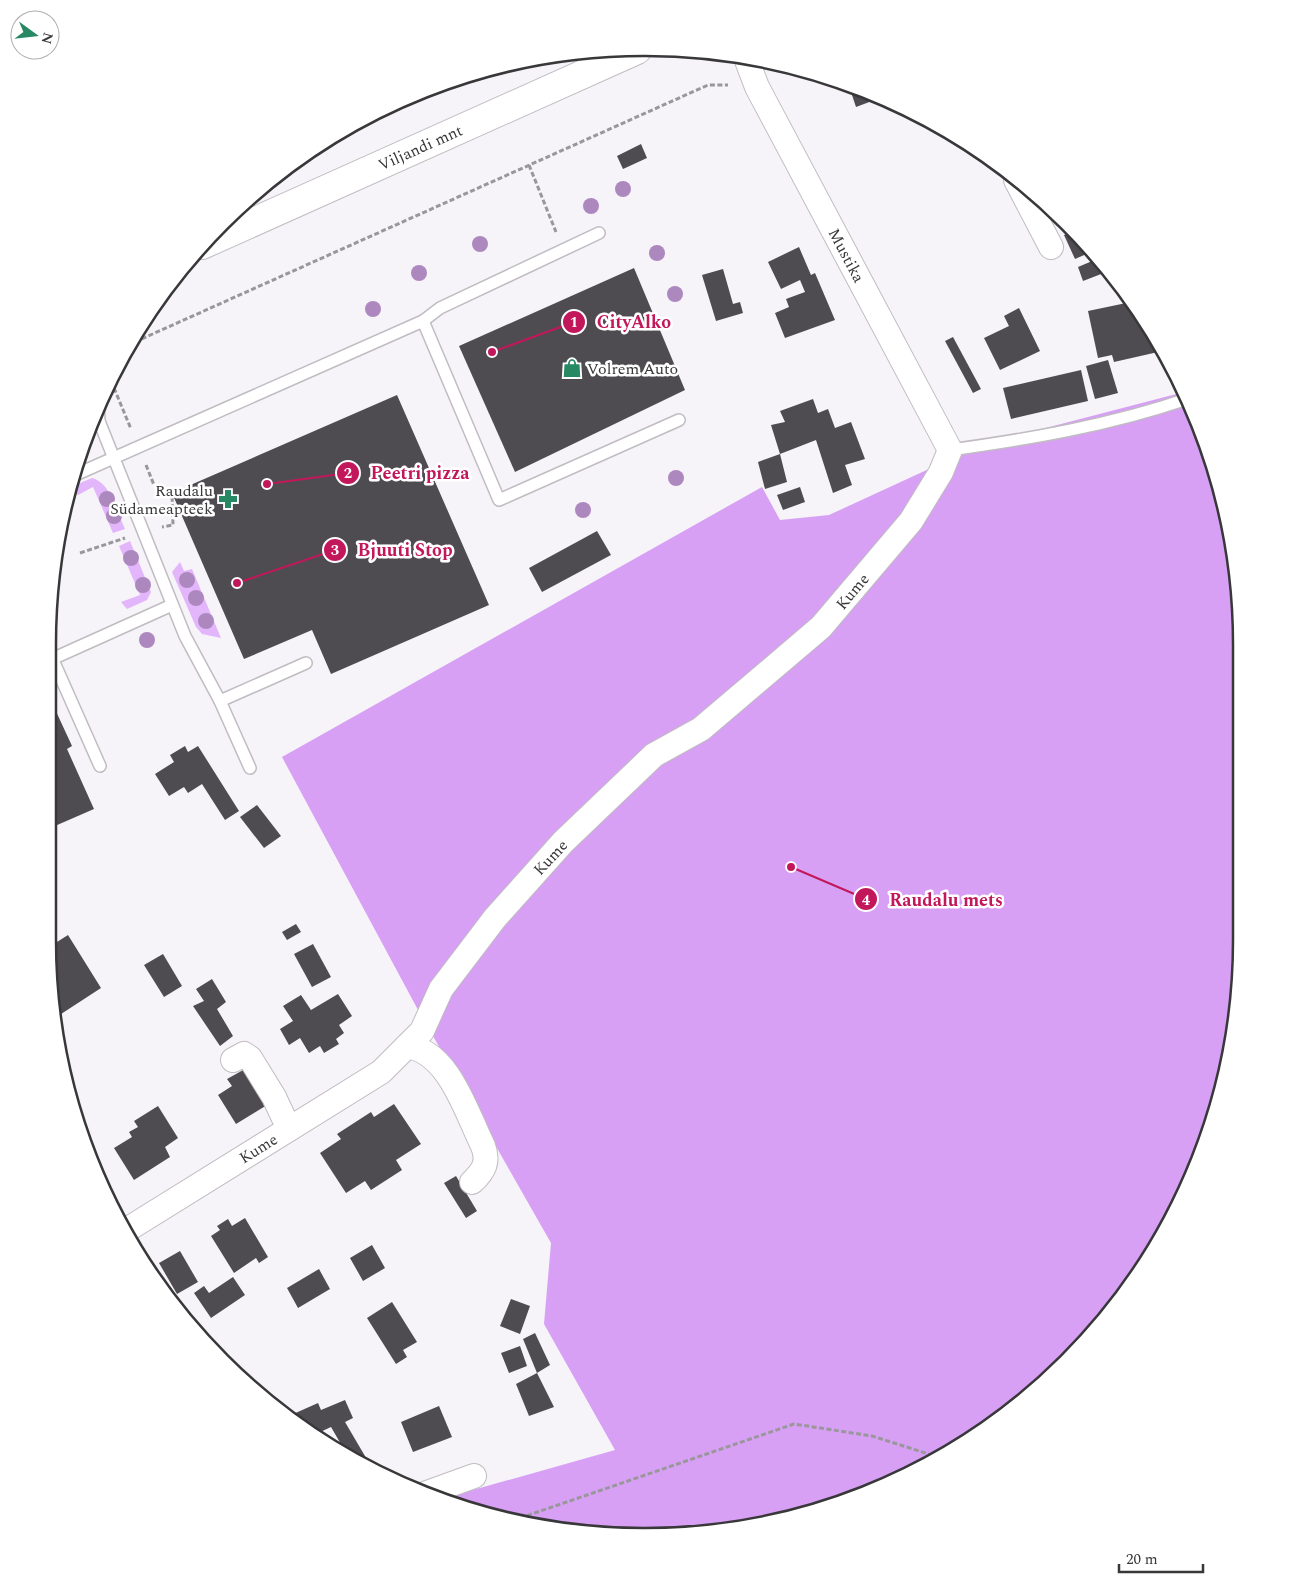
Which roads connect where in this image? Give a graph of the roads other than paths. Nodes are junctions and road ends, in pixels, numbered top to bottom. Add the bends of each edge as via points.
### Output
1 (621, 57) edge
2 (749, 66) edge
3 (1024, 195) edge
4 (599, 233) dead end
5 (222, 236) edge
6 (1051, 247) dead end
7 (423, 321) junction
8 (1180, 401) edge
9 (679, 420) dead end
10 (99, 424) edge
11 (950, 450) junction
12 (114, 458) junction
13 (82, 473) edge
14 (172, 605) junction
15 (56, 653) edge
16 (306, 663) dead end
17 (56, 668) edge
18 (220, 701) junction
19 (100, 766) dead end
20 (250, 768) dead end
21 (407, 1046) junction
22 (232, 1060) dead end
23 (289, 1129) junction
24 (472, 1182) dead end
25 (131, 1227) edge
26 (474, 1476) dead end
27 (437, 1490) edge

1 - 5 main road, Viljandi mnt
2 - 11 street, Mustika via 757,87
3 - 6 street
4 - 7 lane via 440,308
7 - 9 lane via 499,500
7 - 12 lane
8 - 11 lane via 1136,415 1017,441
10 - 12 lane
11 - 21 street, Kume via 912,521 821,627 701,729 654,755 563,842 495,918 441,989 422,1031
12 - 13 lane
12 - 14 lane
14 - 15 lane
14 - 18 lane
16 - 18 lane
17 - 19 lane
18 - 20 lane
21 - 23 street, Kume via 381,1072
21 - 24 street via 425,1052 442,1066 483,1146 485,1165
22 - 23 street via 244,1054 250,1058
23 - 25 street, Kume
26 - 27 street

